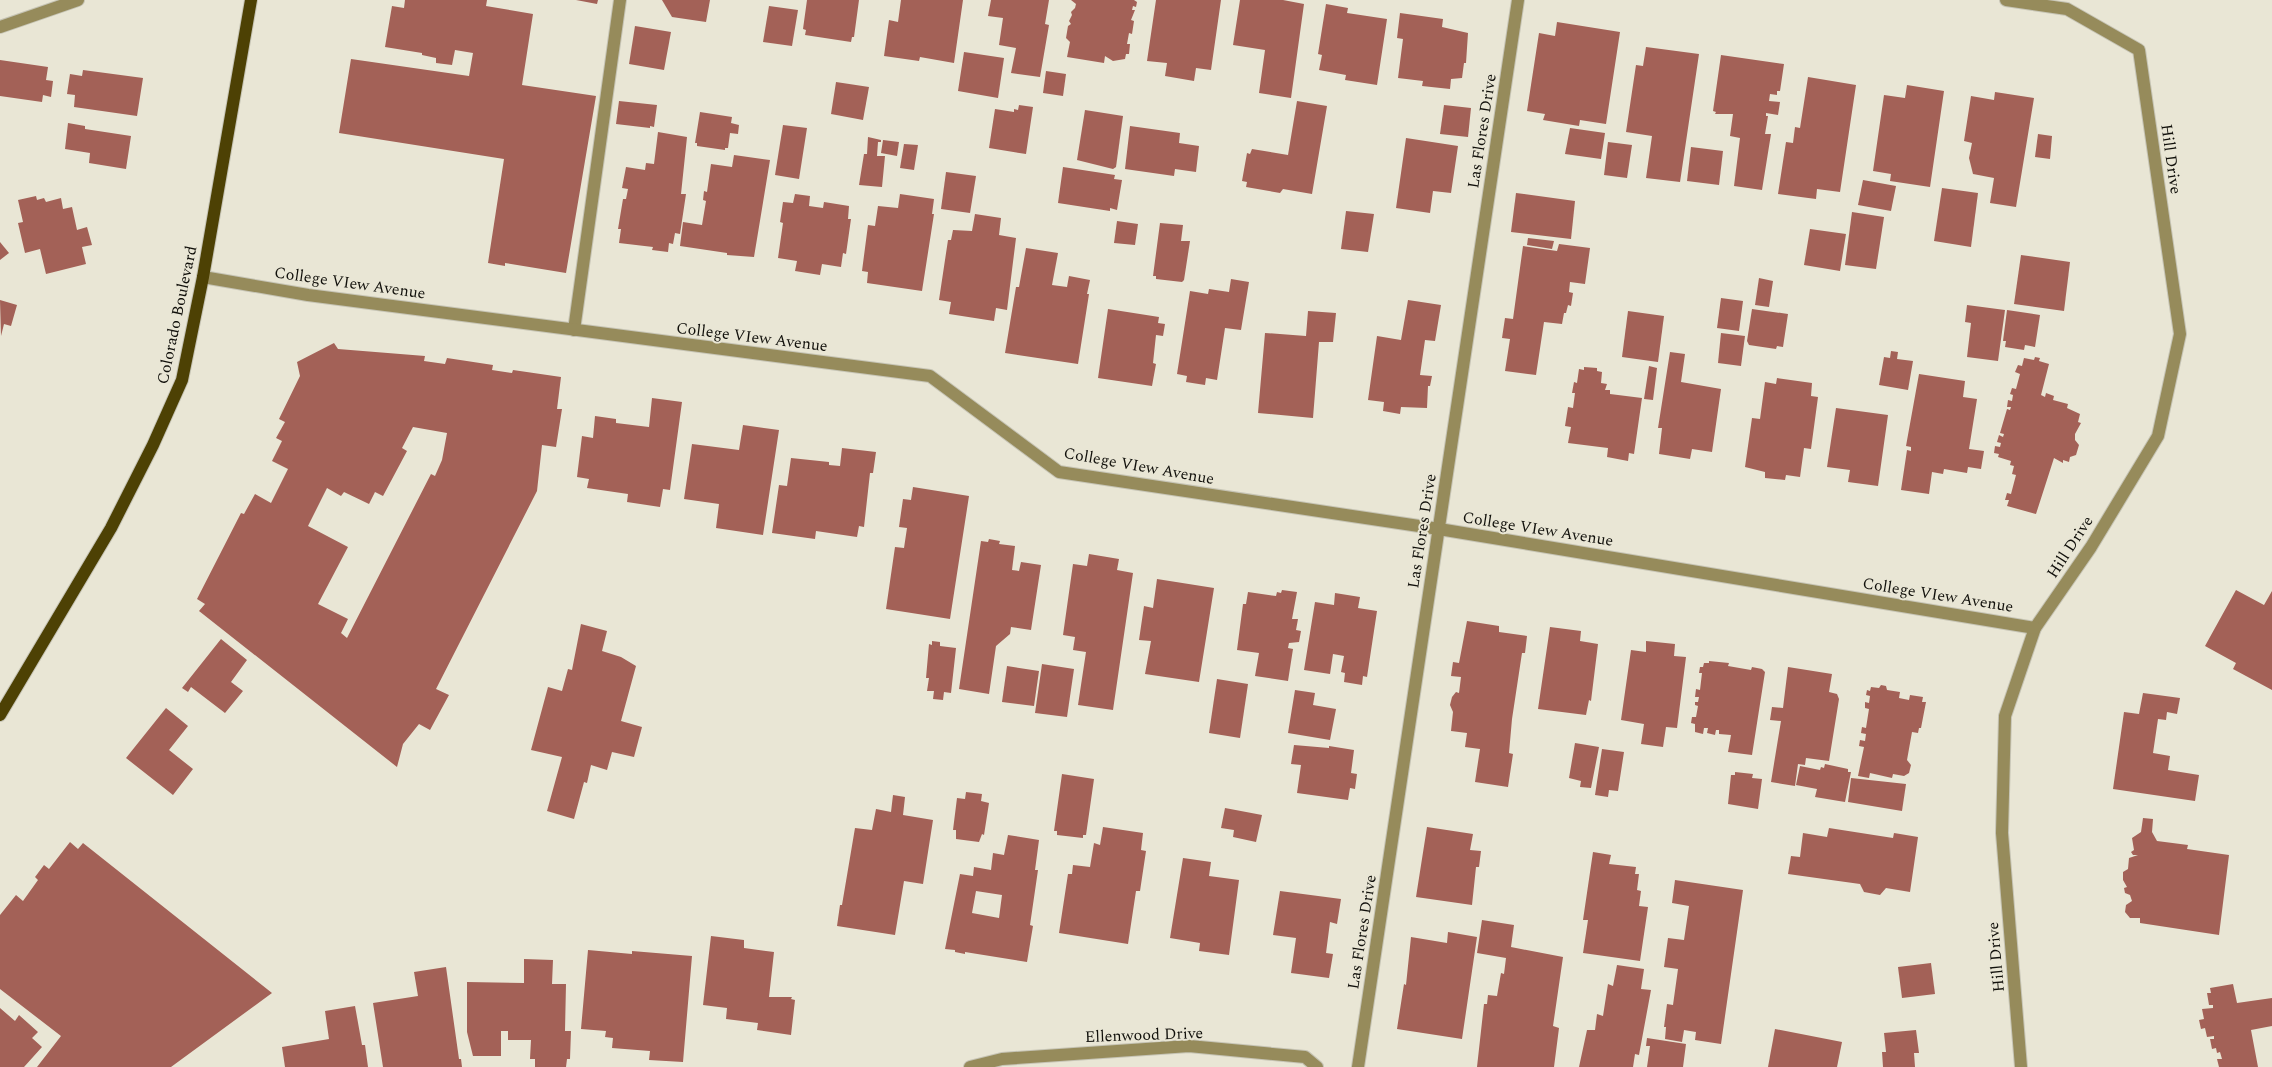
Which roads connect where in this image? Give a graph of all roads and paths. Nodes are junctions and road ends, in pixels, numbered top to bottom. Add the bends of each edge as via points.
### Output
1 (78, 0) edge
2 (251, 0) edge
3 (620, 0) edge
4 (1518, 0) edge
5 (2006, 0) edge
6 (0, 27) edge
7 (204, 277) junction
8 (574, 330) junction
9 (1439, 529) junction
10 (2035, 628) junction
11 (0, 715) edge
12 (970, 1067) edge
13 (1317, 1067) edge
14 (1358, 1067) edge
15 (2021, 1067) edge

1 - 6 street
2 - 7 main road, Colorado Boulevard
3 - 8 street
4 - 9 street, Las Flores Drive
5 - 10 street, Hill Drive via 2067,9 2138,50 2180,334 2158,436 2091,547
7 - 8 street, College VIew Avenue via 308,295
7 - 11 main road, Colorado Boulevard via 182,380 153,445 111,528
8 - 9 street, College VIew Avenue via 930,376 1059,472
9 - 10 street, College VIew Avenue
9 - 14 street, Las Flores Drive
10 - 15 street, Hill Drive via 2005,716 2002,833
12 - 13 street, Ellenwood Drive via 1002,1059 1189,1046 1305,1057

